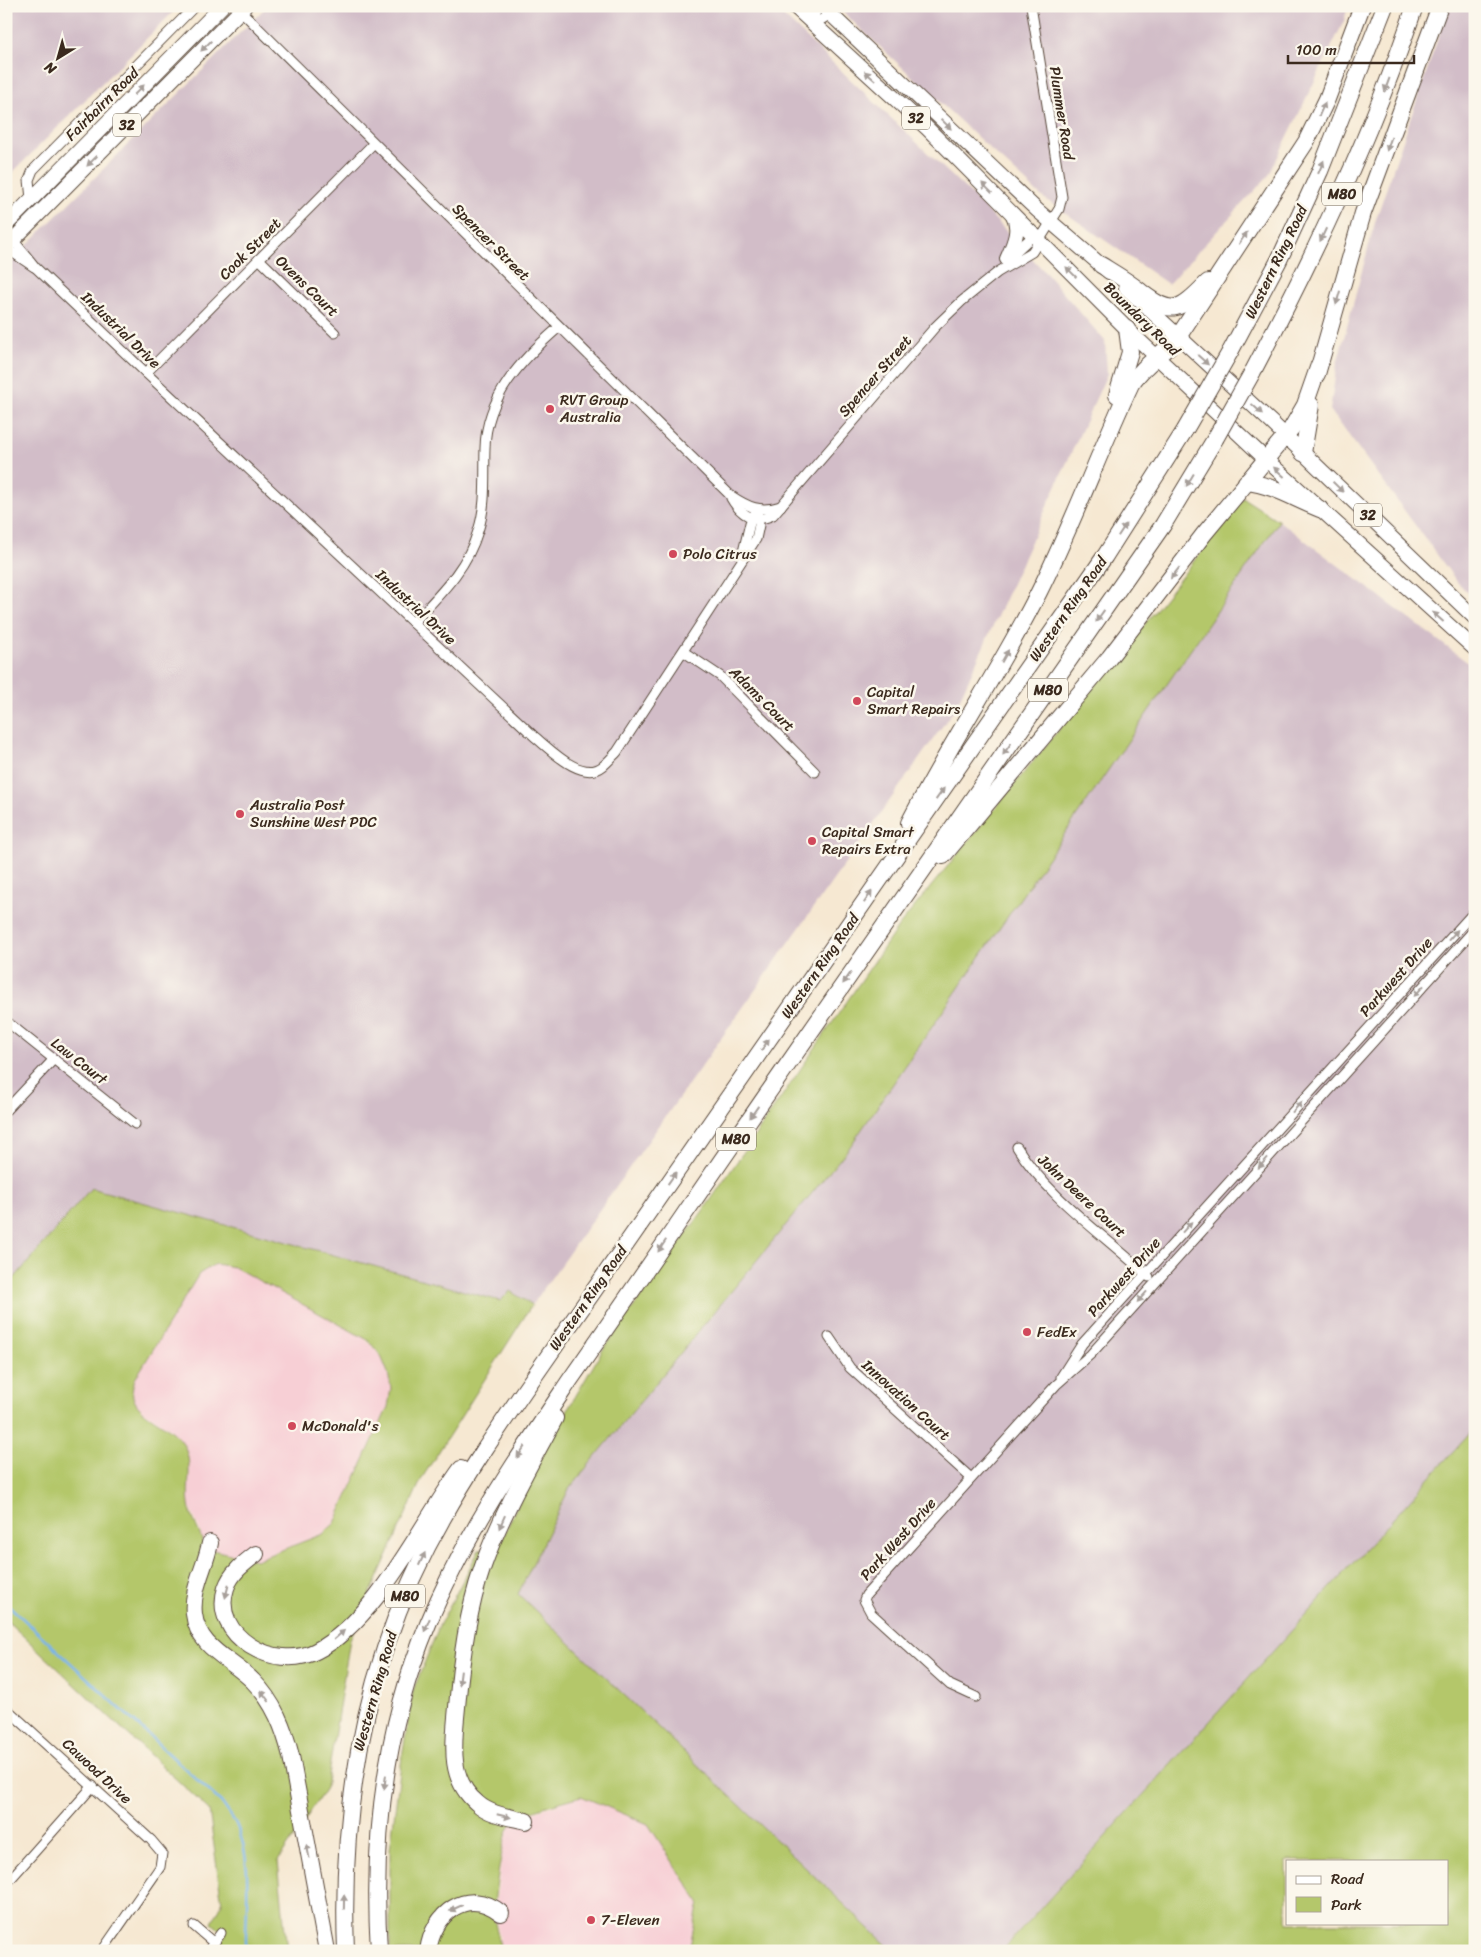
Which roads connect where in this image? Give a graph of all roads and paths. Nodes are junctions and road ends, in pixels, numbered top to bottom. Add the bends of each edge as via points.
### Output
1 (194, 6) edge
2 (222, 6) edge
3 (794, 6) edge
4 (817, 6) edge
5 (1031, 6) edge
6 (1362, 6) edge
7 (1385, 6) edge
8 (1415, 6) edge
9 (1440, 6) edge
10 (241, 8) edge
11 (832, 11) edge
12 (813, 24) junction
13 (373, 144) junction
14 (31, 199) junction
15 (1012, 214) junction
16 (9, 218) edge
17 (1050, 222) junction
18 (1037, 238) junction
19 (8, 241) edge
20 (259, 259) junction
21 (1008, 259) junction
22 (1225, 264) junction
23 (1101, 265) junction
24 (998, 272) junction
25 (558, 328) junction
26 (1127, 329) junction
27 (335, 333) dead end
28 (1178, 337) junction
29 (1158, 358) junction
30 (1319, 365) junction
31 (146, 373) junction
32 (1285, 436) junction
33 (1303, 453) junction
34 (1265, 458) junction
35 (1246, 482) junction
36 (1083, 491) junction
37 (1320, 509) junction
38 (756, 515) junction
39 (1475, 618) edge
40 (413, 623) junction
41 (1475, 649) edge
42 (684, 652) junction
43 (815, 772) dead end
44 (882, 877) junction
45 (1475, 911) edge
46 (1471, 922) edge
47 (1475, 929) edge
48 (874, 938) junction
49 (6, 1021) edge
50 (54, 1059) junction
51 (6, 1110) edge
52 (135, 1124) dead end
53 (1017, 1147) dead end
54 (1145, 1273) junction
55 (1155, 1282) junction
56 (596, 1287) junction
57 (829, 1337) dead end
58 (598, 1340) junction
59 (1056, 1385) junction
60 (971, 1478) junction
61 (210, 1543) dead end
62 (256, 1554) dead end
63 (976, 1697) dead end
64 (6, 1708) edge
65 (92, 1786) junction
66 (526, 1821) dead end
67 (6, 1884) edge
68 (500, 1913) dead end
69 (194, 1926) dead end
70 (221, 1933) dead end
71 (211, 1947) edge
72 (102, 1951) edge
73 (327, 1951) edge
74 (346, 1951) edge
75 (379, 1951) edge
76 (428, 1951) edge

1 - 14 street via 32,170
14 -> 2 main road, Fairbairn Road / 32
3 - 12 main road, Boundary Road / 32
4 - 12 street
5 - 17 street, Plummer Road via 1062,197
22 -> 6 highway via 1306,142 1327,99
44 -> 7 highway, Western Ring Road / M80, bridge via 1105,556 1185,430 1279,260 1320,171
8 -> 48 highway, Western Ring Road / M80, bridge via 1345,189 1306,272 1215,439 1163,525
9 -> 30 highway via 1363,213
10 - 13 street, Spencer Street
10 -> 19 main road, 32
11 - 12 street
11 -> 17 main road, Boundary Road / 32
15 -> 12 main road, Boundary Road / 32 via 927,128
13 - 20 street, Cook Street
13 - 25 street, Spencer Street
14 - 16 main road, Fairbairn Road / 32
15 - 18 main road, Boundary Road / 32
15 - 21 main road via 1016,221 1016,234
17 - 18 street, Plummer Road
17 - 23 main road, Boundary Road / 32
18 - 21 street, Spencer Street
18 - 24 street, Spencer Street via 1032,252
26 -> 18 main road, Boundary Road / 32
19 - 31 street, Industrial Drive
20 - 27 street, Ovens Court
20 - 31 street, Cook Street
21 - 24 street, Spencer Street
22 - 23 highway via 1198,292 1172,308 1155,304
22 - 28 highway
23 - 28 main road, Boundary Road / 32
24 - 38 street, Spencer Street via 935,327 781,506
25 - 38 street, Spencer Street via 730,496
25 - 40 street via 513,373 495,404 485,445 485,498 478,533 458,573
26 - 29 main road, Boundary Road / 32
26 - 36 highway via 1130,342 1128,360
28 - 29 highway
28 -> 32 main road, Boundary Road / 32
29 - 34 main road, Boundary Road / 32
29 - 36 highway via 1141,370 1131,384
30 - 32 highway via 1301,412
30 - 33 highway
31 - 40 street, Industrial Drive
32 - 33 main road, Boundary Road / 32
32 - 34 highway
33 -> 39 main road, Boundary Road / 32
34 - 35 highway
37 -> 34 main road, Boundary Road / 32
35 - 37 highway via 1274,487
35 -> 48 highway via 1109,658
44 -> 36 highway via 930,782 1032,606
41 -> 37 main road, Boundary Road / 32
38 - 42 street, Industrial Drive via 756,538
40 - 42 street, Industrial Drive via 534,737 579,769 602,767 617,752
42 - 43 street, Adams Court via 720,676
56 -> 44 highway, Western Ring Road / M80
45 - 46 street, Parkwest Drive
54 -> 46 street, Parkwest Drive
47 -> 55 street, Parkwest Drive
48 -> 58 highway, Western Ring Road / M80
49 - 50 street, Law Court
50 - 51 street
50 - 52 street, Law Court
53 - 54 street, John Deere Court via 1047,1185
54 - 55 street, John Deere Court
54 - 59 street, Parkwest Drive via 1082,1344
55 -> 59 street, Parkwest Drive via 1091,1354
62 -> 56 highway via 242,1565 226,1588 224,1603 232,1630 254,1648 285,1658 314,1652 329,1644 381,1591 441,1497
74 -> 56 highway, Western Ring Road / M80 via 345,1858 352,1786 365,1718 396,1618 424,1555 464,1482
57 - 60 street, Innovation Court via 850,1368
58 -> 66 highway via 500,1526 482,1568 466,1638 453,1742 456,1771 467,1793 480,1806 496,1814
58 -> 75 highway, Western Ring Road / M80 via 489,1503 464,1547 426,1628 401,1705 385,1779 376,1898
59 - 60 street, Park West Drive
60 - 63 street, Park West Drive via 870,1589 864,1600 871,1613 950,1685
73 -> 61 highway via 285,1734 268,1698 254,1681 213,1650 197,1627 194,1600
64 - 65 street, Cawood Drive
65 - 67 street
65 - 72 street, Cawood Drive via 157,1845 163,1860
68 -> 76 highway via 484,1903 455,1907 438,1921
69 - 71 street
70 - 71 street

